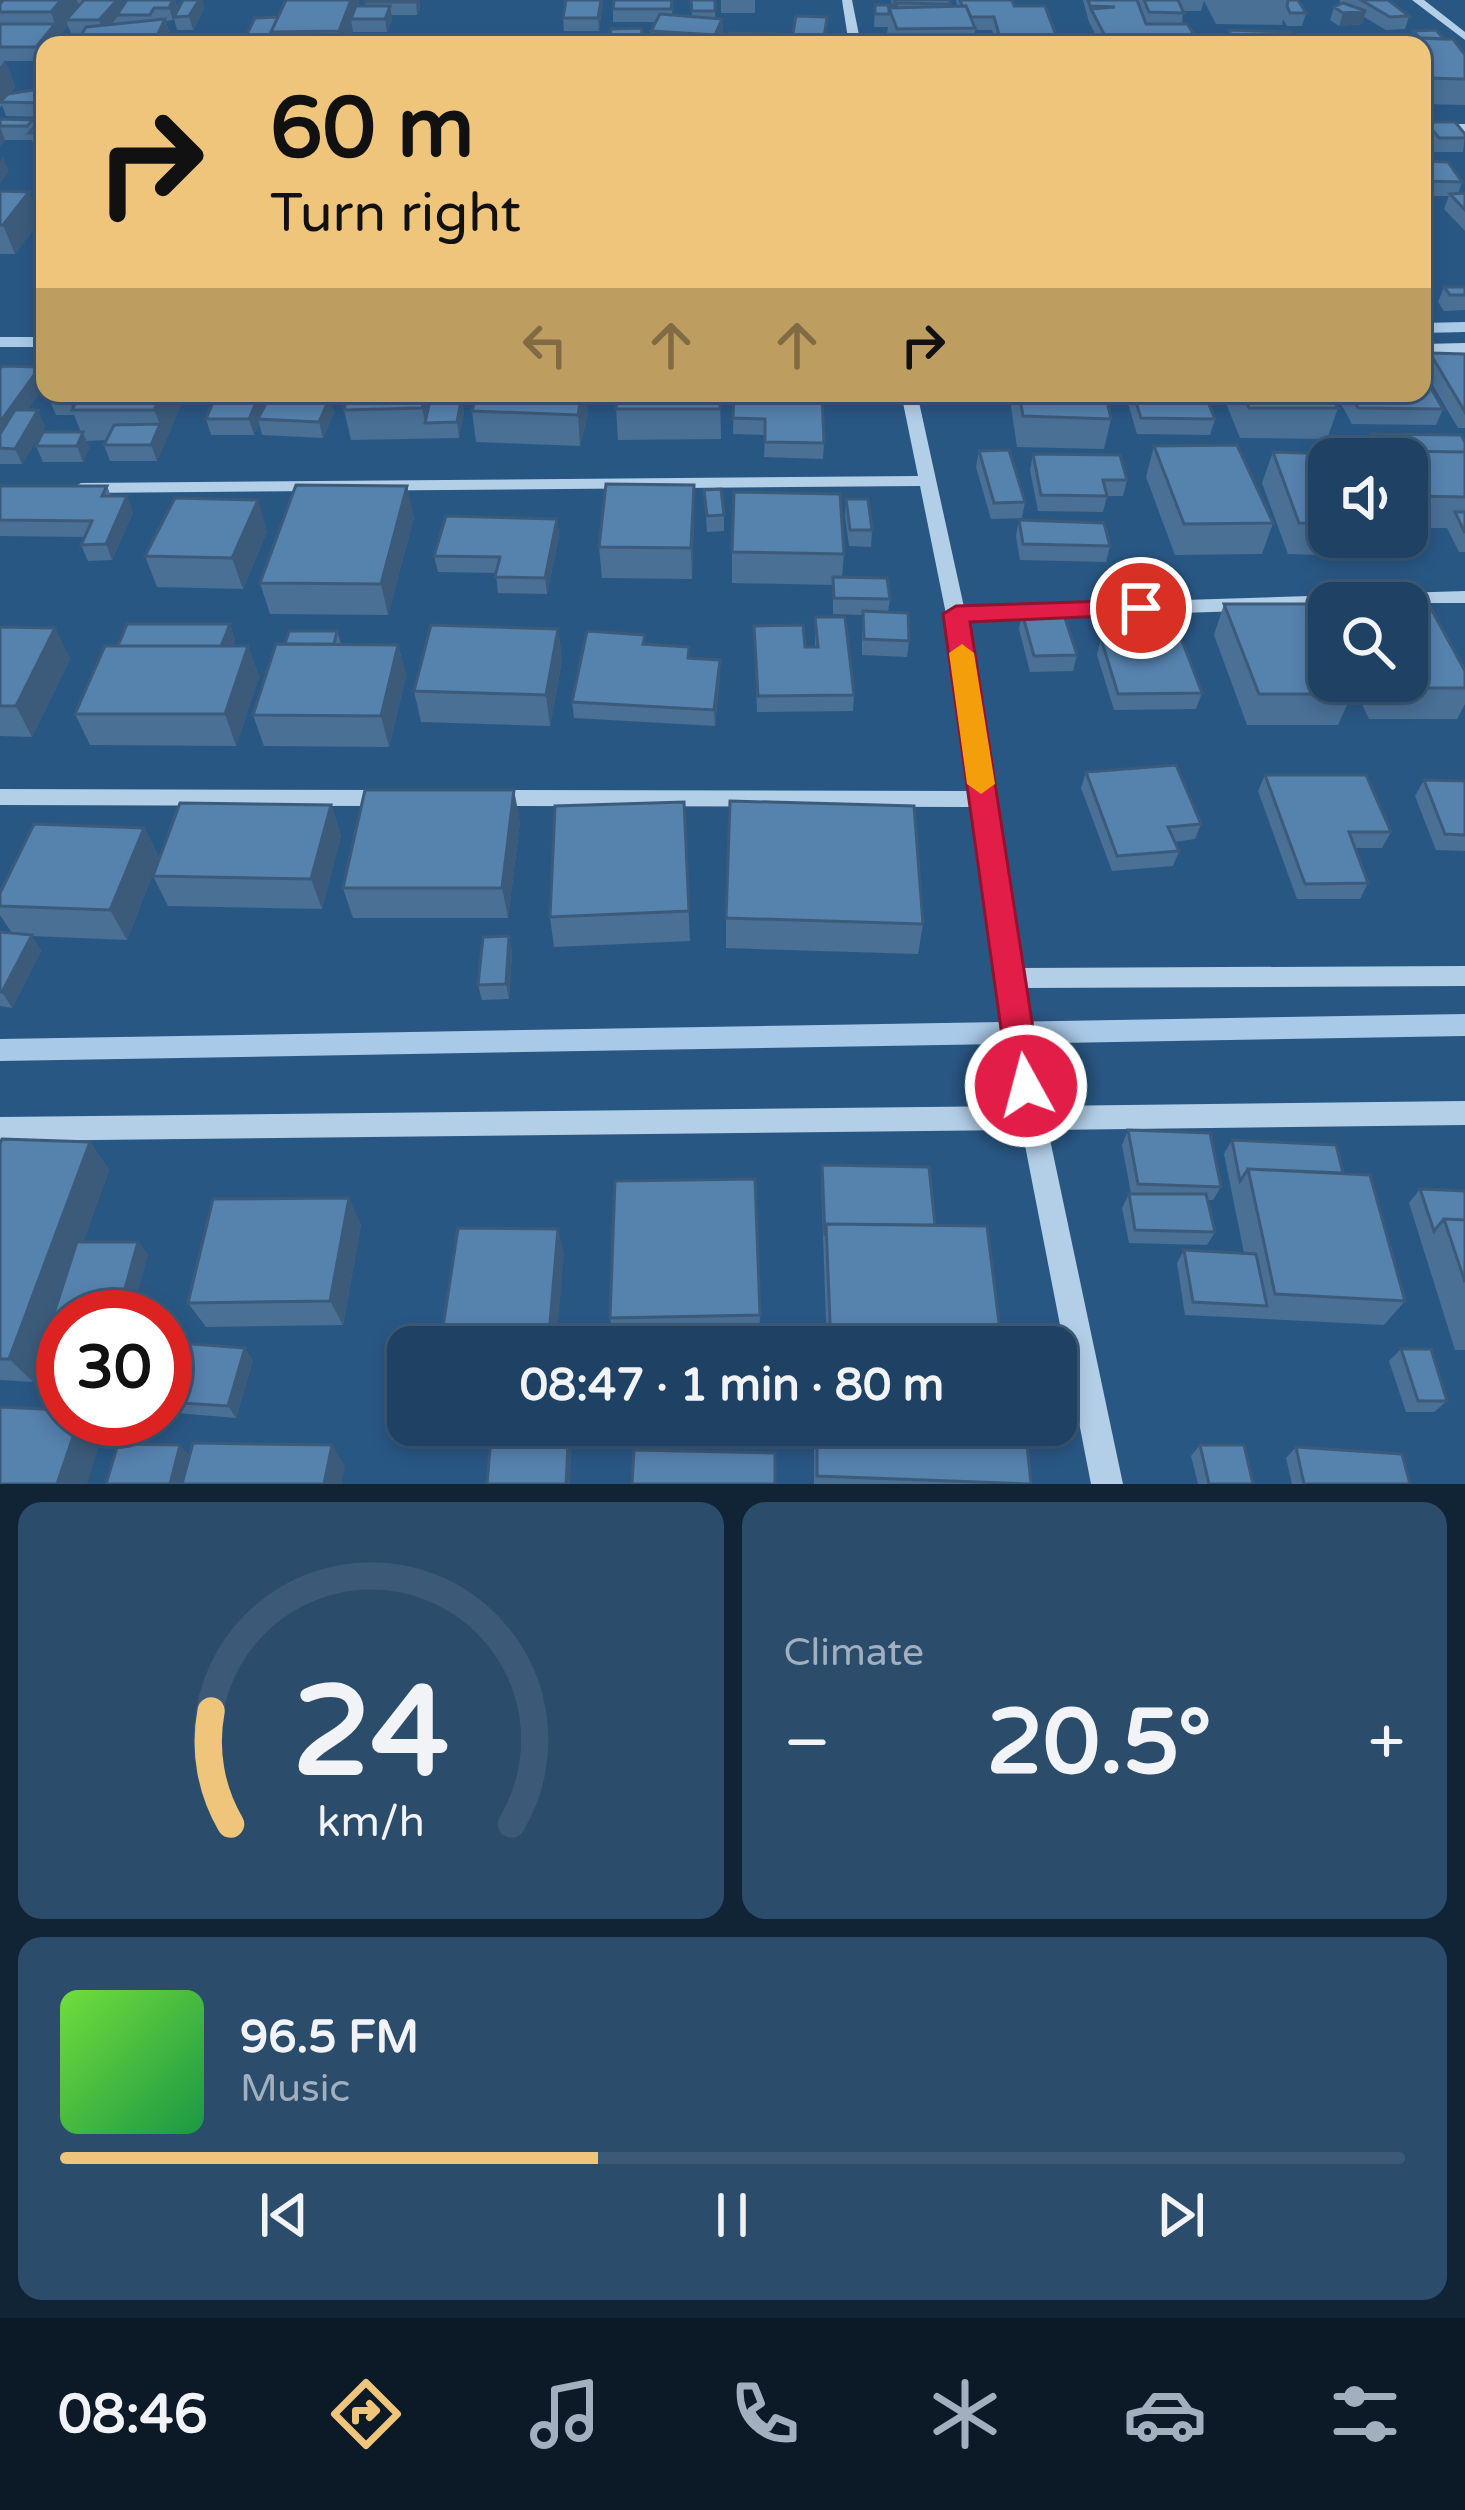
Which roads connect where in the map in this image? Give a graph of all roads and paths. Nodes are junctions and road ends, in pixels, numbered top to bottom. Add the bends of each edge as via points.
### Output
1 (847, 0) edge
2 (1417, 0) edge
3 (853, 36) edge
4 (1465, 37) edge
5 (1431, 128) edge
6 (1465, 128) edge
7 (1465, 348) edge
8 (1431, 349) edge
9 (911, 402) edge
10 (926, 481) junction
11 (71, 488) edge
12 (1465, 597) edge
13 (956, 614) junction
14 (0, 797) edge
15 (408, 798) edge
16 (456, 798) edge
17 (983, 799) junction
18 (1465, 976) edge
19 (1011, 978) junction
20 (1465, 1113) edge
21 (1033, 1119) junction
22 (0, 1129) edge
23 (1107, 1484) edge

1 - 3 street
2 - 4 street
5 - 6 street
7 - 8 street
9 - 10 street
10 - 11 street
10 - 13 street
12 - 13 street
13 - 17 street
14 - 15 street
16 - 17 street
17 - 19 street
18 - 19 street
19 - 21 street
20 - 21 street
21 - 22 street
21 - 23 street

